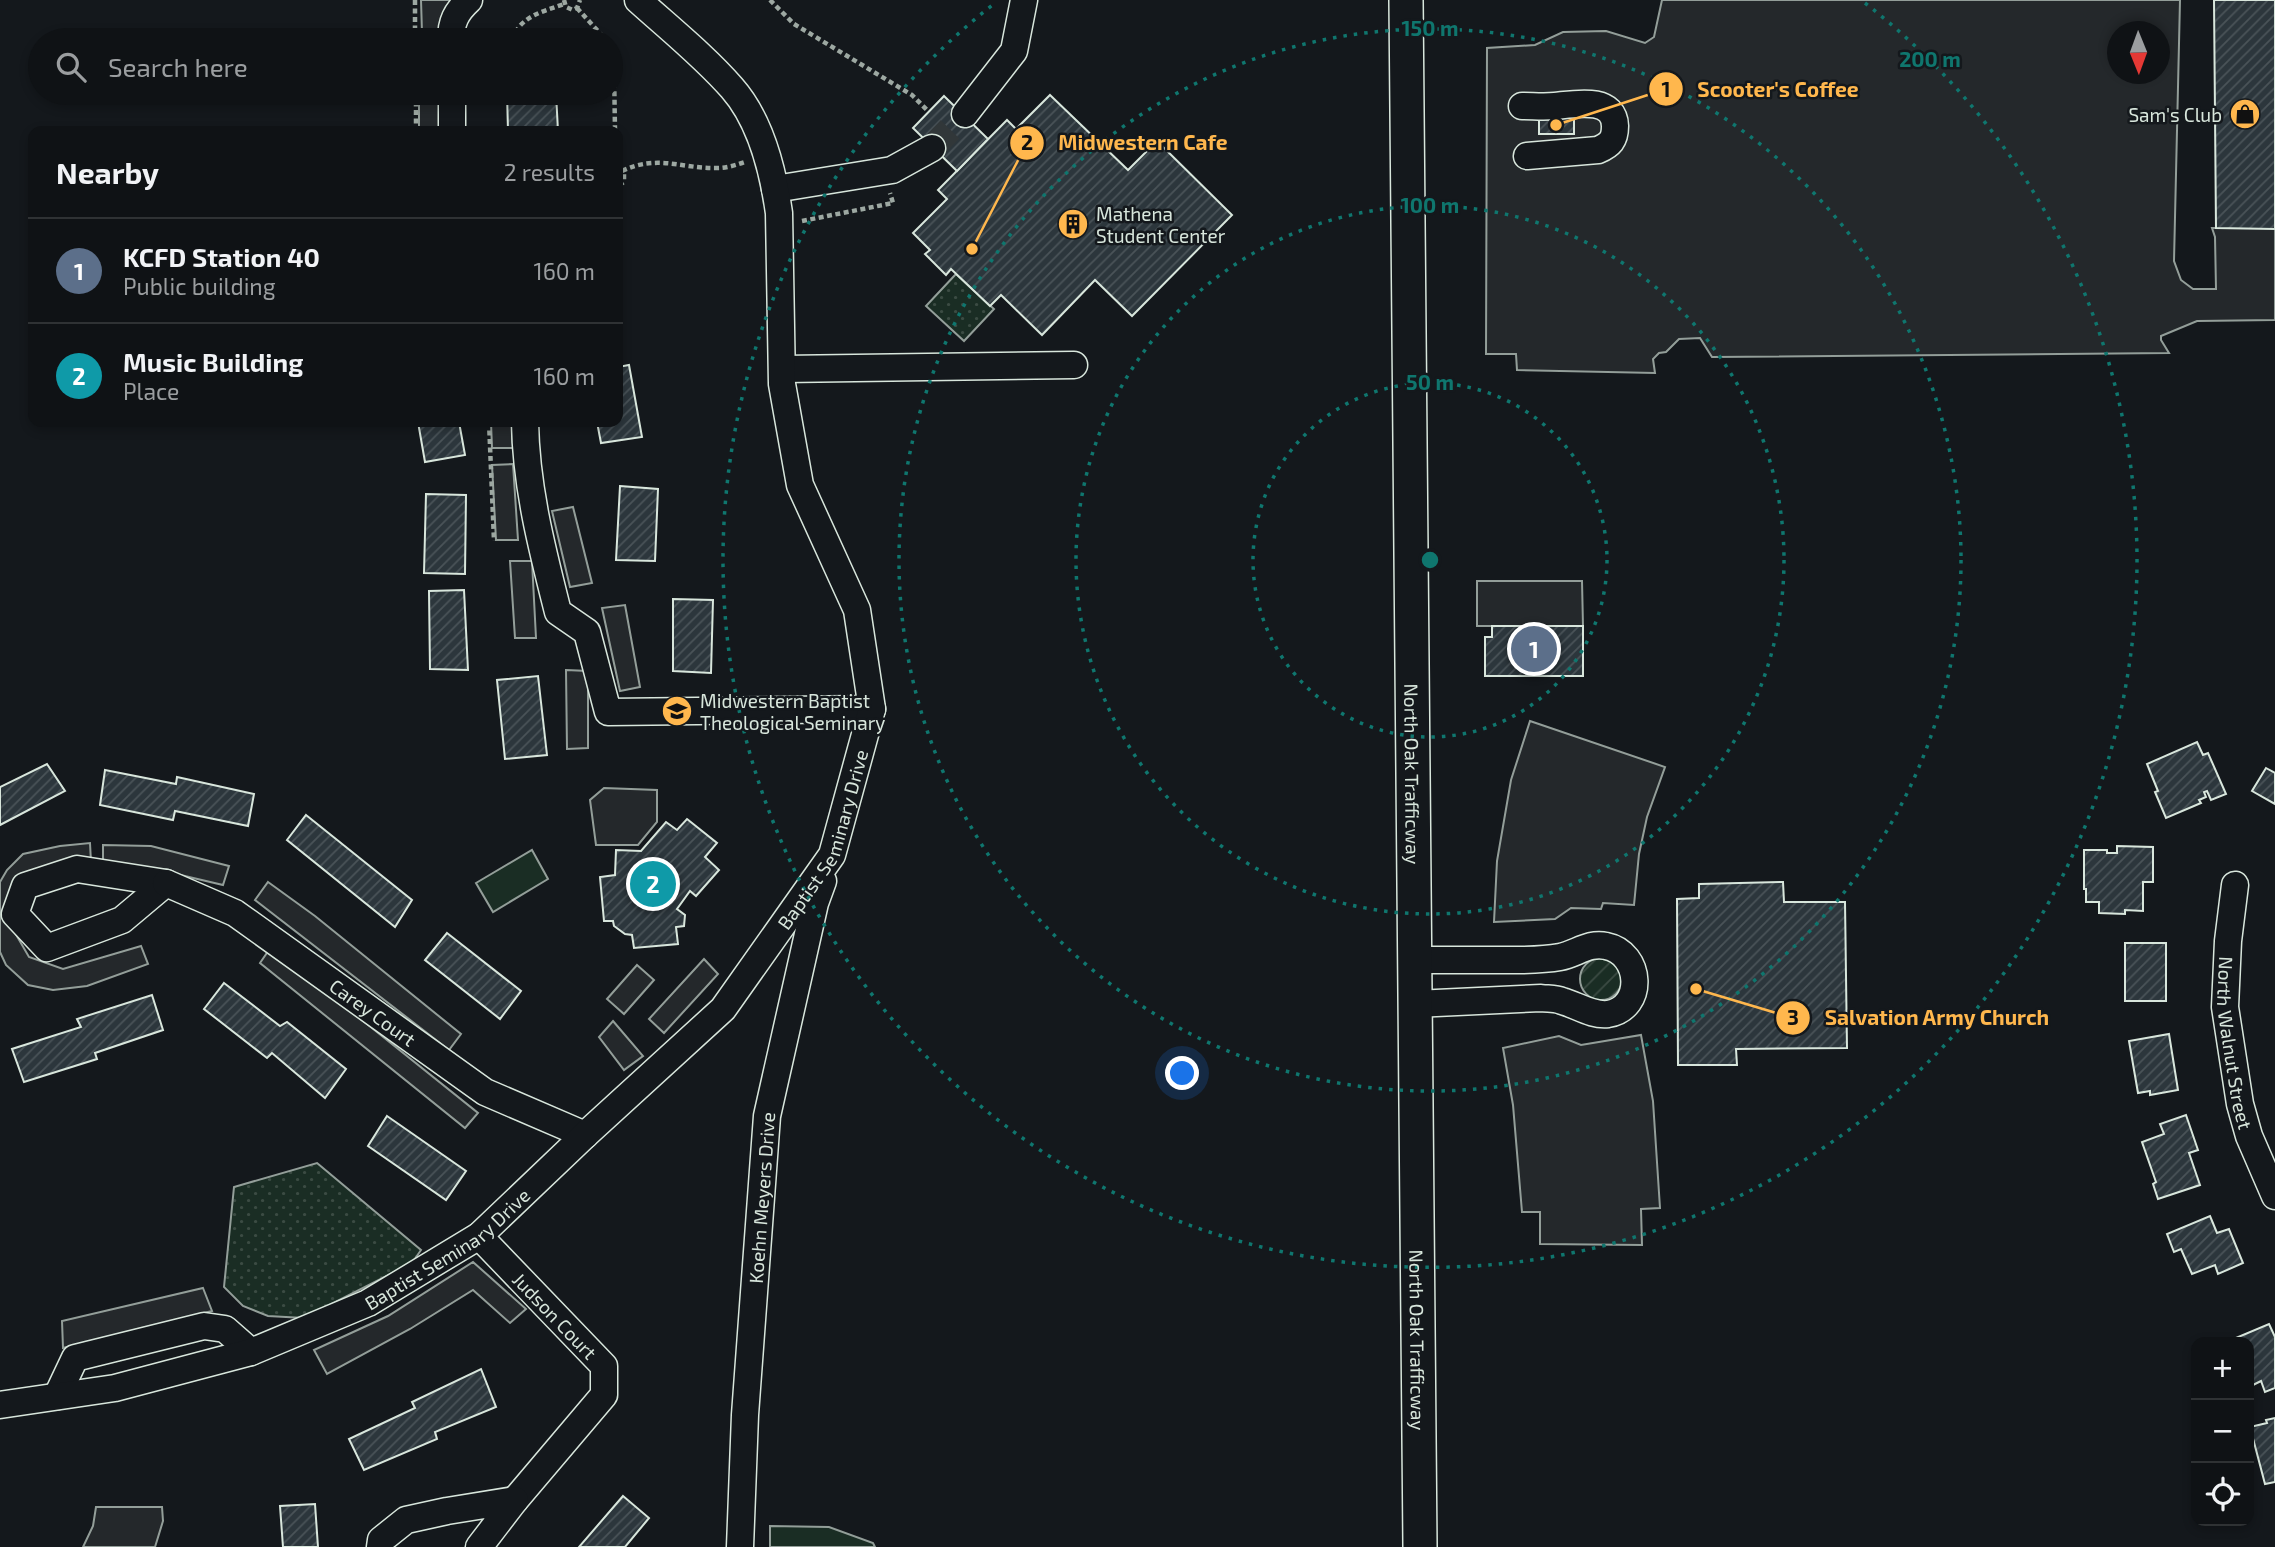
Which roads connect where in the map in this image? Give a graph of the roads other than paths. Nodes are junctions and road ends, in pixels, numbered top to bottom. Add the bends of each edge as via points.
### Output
1 (469, 0) edge
2 (638, 0) edge
3 (1024, 0) edge
4 (1406, 0) edge
5 (452, 28) edge
6 (452, 105) edge
7 (1522, 106) dead end
8 (965, 114) tunnel mouth
9 (452, 126) edge
10 (932, 148) tunnel mouth
11 (1527, 156) dead end
12 (775, 189) junction
13 (1074, 365) dead end
14 (783, 369) junction
15 (525, 427) edge
16 (872, 709) junction
17 (832, 855) junction
18 (166, 883) junction
19 (2235, 885) dead end
20 (1414, 960) junction
21 (1415, 1004) junction
22 (585, 1135) junction
23 (2275, 1196) edge
24 (480, 1236) junction
25 (251, 1352) junction
26 (57, 1396) junction
27 (0, 1405) edge
28 (515, 1500) junction
29 (380, 1547) edge
30 (479, 1547) edge
31 (740, 1547) edge
32 (1420, 1547) edge

1 - 5 street via 455,15
2 - 12 street, Baptist Seminary Drive via 734,90 761,141
3 - 8 street via 1014,51
4 - 20 main road, North Oak Trafficway
6 - 9 street
7 - 11 street via 1589,103 1607,108 1615,123 1614,137 1598,150
10 - 12 street via 892,170
12 - 14 street, Baptist Seminary Drive
13 - 14 street
14 - 16 street, Baptist Seminary Drive via 800,485 857,610
15 - 16 street via 532,506 558,612 587,632 608,712
16 - 17 street, Baptist Seminary Drive
17 - 22 street, Baptist Seminary Drive via 723,1009
17 - 31 street, Koehn Meyers Drive via 815,903 767,1116
18 - 18 street, Carey Court via 77,869 25,886 15,915 47,948 122,920
18 - 22 street, Carey Court via 235,913 485,1092
19 - 23 street, North Walnut Street via 2225,1007 2240,1104
20 - 21 main road, North Oak Trafficway
20 - 21 street via 1541,960 1604,945 1628,957 1635,986 1620,1011 1606,1014 1541,998
21 - 32 main road, North Oak Trafficway
22 - 24 street, Baptist Seminary Drive
24 - 25 street, Baptist Seminary Drive via 368,1303
24 - 28 street, Judson Court via 604,1366 604,1395
25 - 26 street, Baptist Seminary Drive via 115,1388
25 - 26 street via 225,1329 204,1326 75,1358
26 - 27 street, Baptist Seminary Drive
28 - 29 street via 405,1520 381,1540
28 - 30 street, Judson Court

